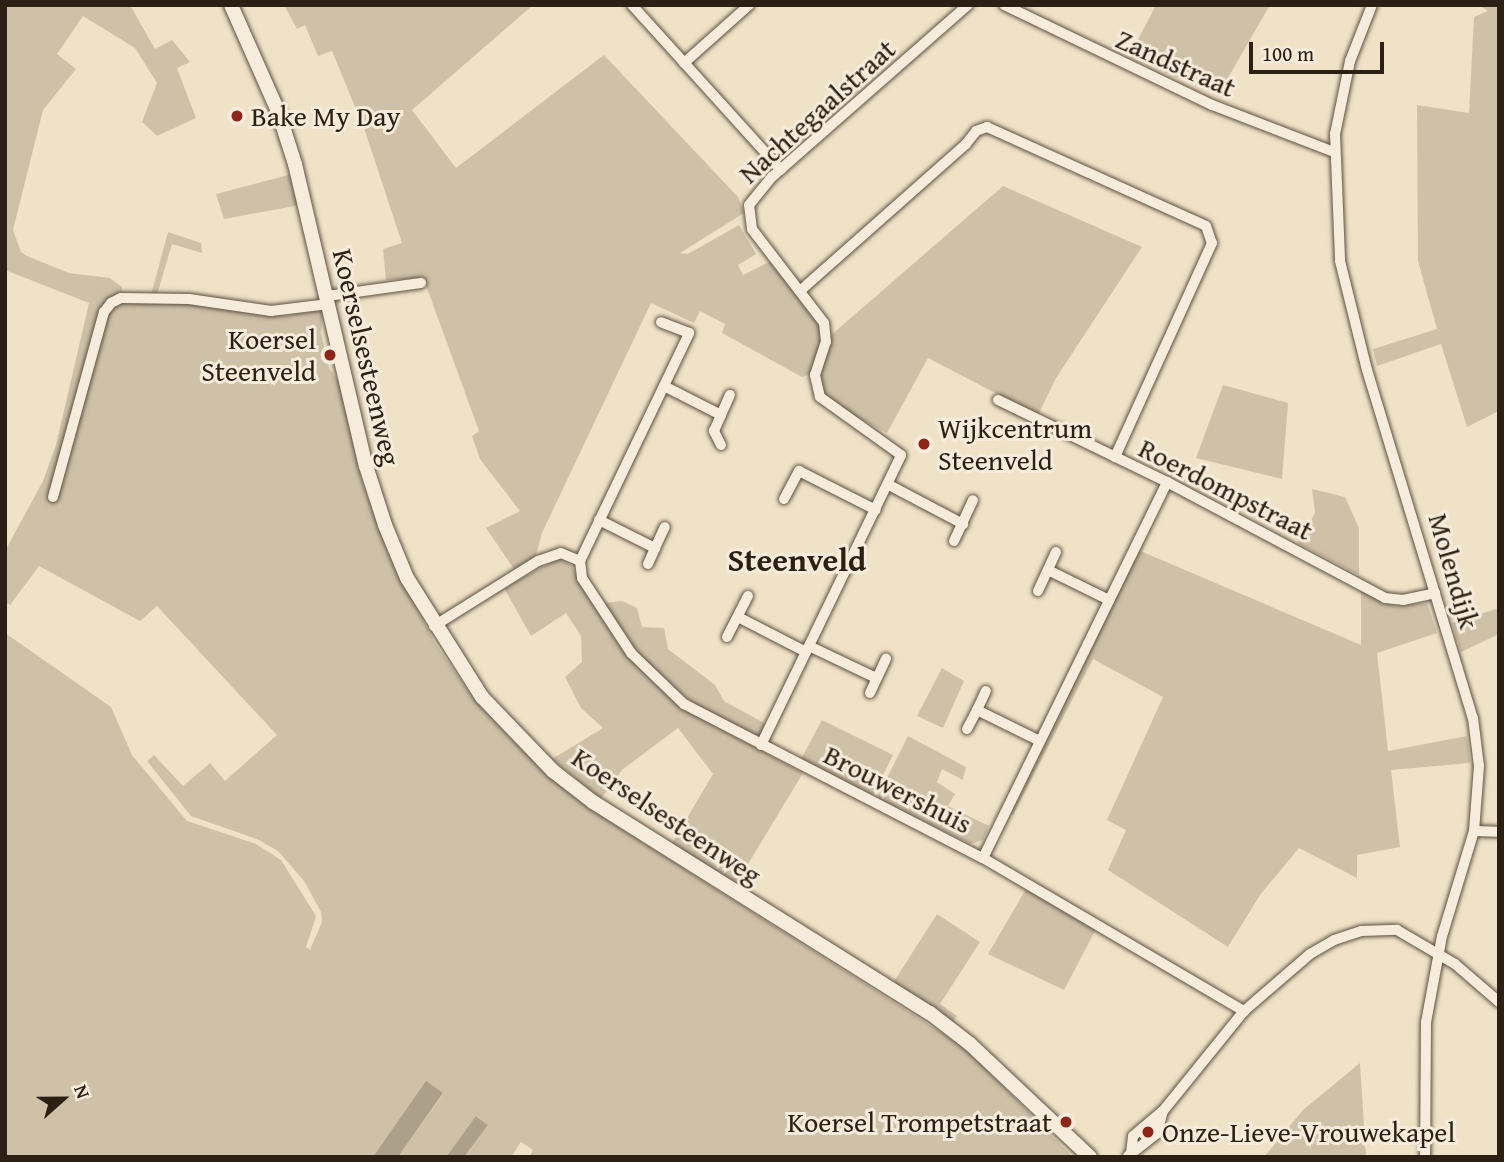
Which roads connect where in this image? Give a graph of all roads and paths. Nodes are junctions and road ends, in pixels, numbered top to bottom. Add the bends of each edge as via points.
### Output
1 (231, 5) edge
2 (632, 5) edge
3 (749, 5) edge
4 (968, 5) edge
5 (1004, 5) edge
6 (1372, 5) edge
7 (684, 63) junction
8 (1334, 152) junction
9 (780, 170) junction
10 (421, 283) dead end
11 (801, 290) junction
12 (328, 300) junction
13 (661, 322) dead end
14 (664, 386) junction
15 (730, 395) dead end
16 (998, 400) dead end
17 (721, 415) junction
18 (721, 445) dead end
19 (1115, 457) junction
20 (1167, 482) junction
21 (889, 485) junction
22 (53, 497) dead end
23 (784, 499) dead end
24 (973, 500) dead end
25 (876, 510) junction
26 (599, 520) junction
27 (963, 524) junction
28 (665, 527) dead end
29 (954, 541) dead end
30 (655, 548) junction
31 (1056, 552) dead end
32 (580, 561) junction
33 (648, 564) dead end
34 (1048, 570) junction
35 (1038, 591) dead end
36 (1436, 593) junction
37 (748, 596) dead end
38 (1109, 600) junction
39 (738, 617) junction
40 (435, 626) junction
41 (727, 637) dead end
42 (807, 649) junction
43 (886, 659) dead end
44 (876, 678) junction
45 (986, 691) dead end
46 (870, 693) dead end
47 (977, 710) junction
48 (967, 729) dead end
49 (1040, 741) junction
50 (761, 745) junction
51 (1474, 831) junction
52 (1499, 832) edge
53 (983, 858) junction
54 (1438, 954) junction
55 (1499, 1002) edge
56 (1244, 1011) junction
57 (1163, 1111) junction
58 (1130, 1155) edge
59 (1090, 1157) edge
60 (1425, 1157) edge

1 - 12 street, Koerselsesteenweg via 278,111
2 - 7 street
3 - 7 street
4 - 9 street, Nachtegaalstraat
5 - 8 street, Zandstraat via 1212,105
6 - 8 street, Molendijk via 1350,61
7 - 9 street
8 - 36 street, Molendijk via 1342,277
9 - 11 street, Nachtegaalstraat via 753,197 749,221
10 - 12 street
11 - 19 street via 985,127 1206,226 1212,243
11 - 21 street, Nachtegaalstraat via 818,312 826,334 814,375 820,397 901,455
12 - 22 street via 271,311 189,299 121,298 111,303 104,312
12 - 40 street, Koerselsesteenweg via 376,499 407,578
13 - 14 street via 689,333
14 - 17 street
14 - 26 street
15 - 17 street
16 - 19 street, Roerdompstraat
17 - 18 street via 714,431
19 - 20 street, Roerdompstraat
20 - 36 street, Roerdompstraat via 1385,598 1403,600
20 - 38 street
21 - 25 street
21 - 27 street
23 - 25 street via 799,471
24 - 27 street
25 - 42 street
26 - 30 street
26 - 32 street
27 - 29 street
28 - 30 street
30 - 33 street
31 - 34 street
32 - 40 street via 561,553 538,561
32 - 50 street, Brouwershuis via 582,578 631,653 657,680 684,704
34 - 35 street
34 - 38 street
36 - 51 street, Molendijk via 1477,735
37 - 39 street
38 - 49 street
39 - 41 street
39 - 42 street
40 - 59 street, Koerselsesteenweg via 482,697 553,771 628,826 930,1013 970,1044
42 - 44 street
42 - 50 street
43 - 44 street
44 - 46 street
45 - 47 street
47 - 48 street
47 - 49 street
49 - 53 street
50 - 53 street, Brouwershuis
51 - 52 street
51 - 54 street, Molendijk
53 - 56 street, Brouwershuis
54 - 55 street
54 - 56 street via 1397,930 1347,934 1310,954
54 - 60 street, Molendijk via 1425,1029
56 - 57 street
57 - 58 street via 1157,1133
57 - 58 street via 1133,1136

